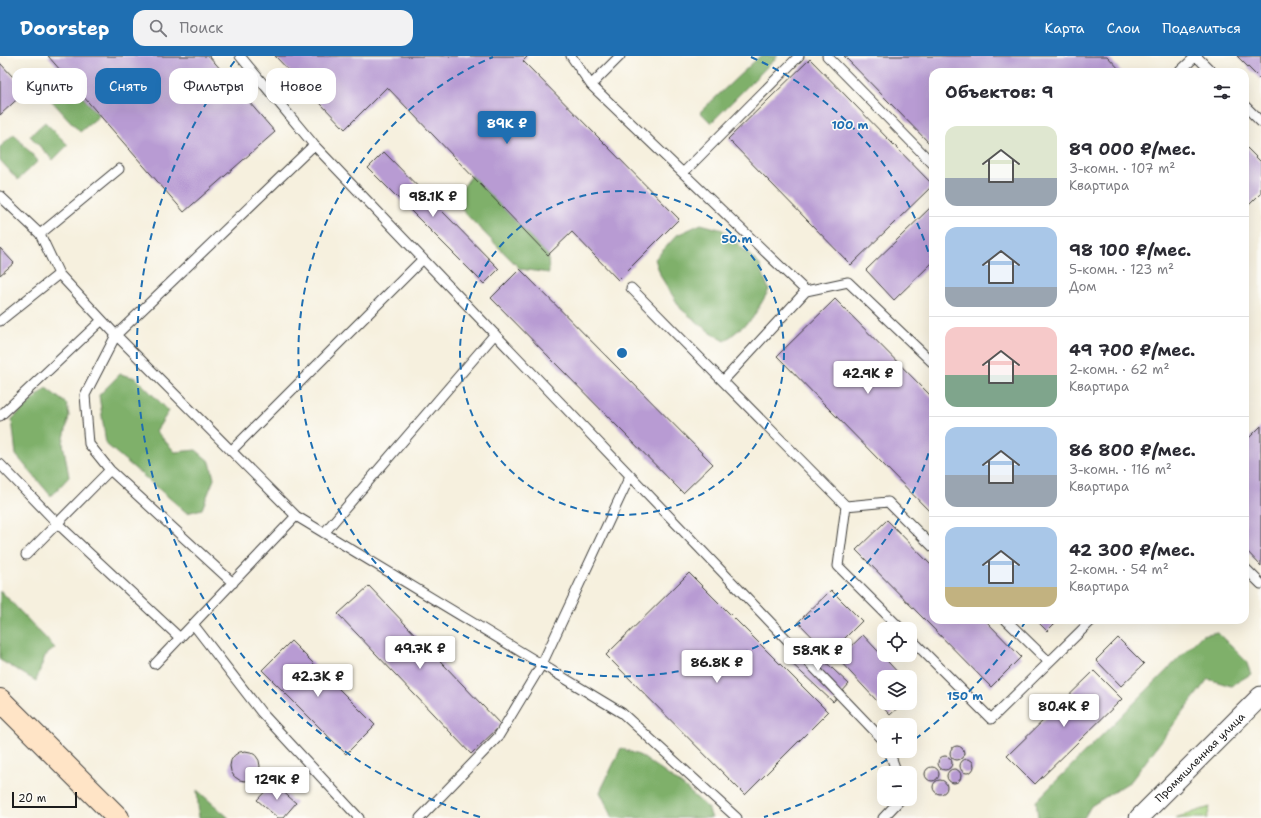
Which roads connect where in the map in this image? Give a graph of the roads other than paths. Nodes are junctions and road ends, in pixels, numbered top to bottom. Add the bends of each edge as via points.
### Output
1 (240, 56) edge
2 (571, 56) edge
3 (620, 56) edge
4 (799, 56) edge
5 (827, 56) edge
6 (1183, 68) edge
7 (1208, 68) edge
8 (592, 85) junction
9 (1249, 110) edge
10 (1261, 122) edge
11 (314, 145) junction
12 (929, 160) edge
13 (119, 170) dead end
14 (683, 173) junction
15 (0, 196) edge
16 (40, 234) junction
17 (423, 259) junction
18 (59, 274) junction
19 (631, 288) dead end
20 (806, 290) junction
21 (102, 320) junction
22 (0, 321) edge
23 (495, 334) junction
24 (116, 335) junction
25 (929, 359) edge
26 (723, 381) junction
27 (0, 416) edge
28 (231, 451) junction
29 (0, 464) edge
30 (110, 470) junction
31 (630, 476) junction
32 (846, 506) junction
33 (296, 516) junction
34 (58, 524) junction
35 (324, 533) junction
36 (929, 543) edge
37 (26, 555) dead end
38 (1249, 572) edge
39 (232, 583) junction
40 (1261, 584) edge
41 (894, 622) edge
42 (193, 624) junction
43 (1010, 624) edge
44 (1088, 624) edge
45 (180, 638) junction
46 (917, 645) edge
47 (1049, 662) junction
48 (156, 664) dead end
49 (542, 664) junction
50 (0, 700) edge
51 (1260, 700) edge
52 (877, 734) edge
53 (894, 806) edge
54 (118, 818) edge
55 (359, 818) edge
56 (420, 818) edge
57 (737, 818) edge
58 (883, 818) edge
59 (1139, 818) edge

1 - 11 lane
2 - 8 lane
3 - 8 lane
4 - 14 lane
5 - 12 lane
6 - 7 lane via 1196,56
8 - 14 lane
9 - 10 lane
11 - 17 lane
11 - 24 lane
13 - 16 lane
14 - 20 lane
15 - 16 lane
16 - 18 lane
17 - 23 lane
17 - 28 lane
18 - 21 lane
18 - 22 lane
19 - 26 lane
20 - 25 lane via 848,282
20 - 26 lane
21 - 24 lane
21 - 27 lane
23 - 31 lane
23 - 35 lane
24 - 28 lane
24 - 30 lane via 85,395 89,444
26 - 32 lane
28 - 33 lane
29 - 34 lane
30 - 34 lane
30 - 39 lane
31 - 49 lane
31 - 52 lane
32 - 36 lane via 888,502
32 - 41 lane via 838,566
33 - 35 lane
33 - 39 lane
34 - 37 lane
34 - 45 lane
35 - 49 lane
38 - 40 lane
39 - 42 lane
42 - 45 lane
42 - 55 lane via 261,712
43 - 47 lane
44 - 47 lane
45 - 48 lane
46 - 47 lane via 991,719
49 - 56 lane via 498,738
49 - 57 lane via 622,713
50 - 54 street
51 - 59 street, Промышленная улица
53 - 58 lane

